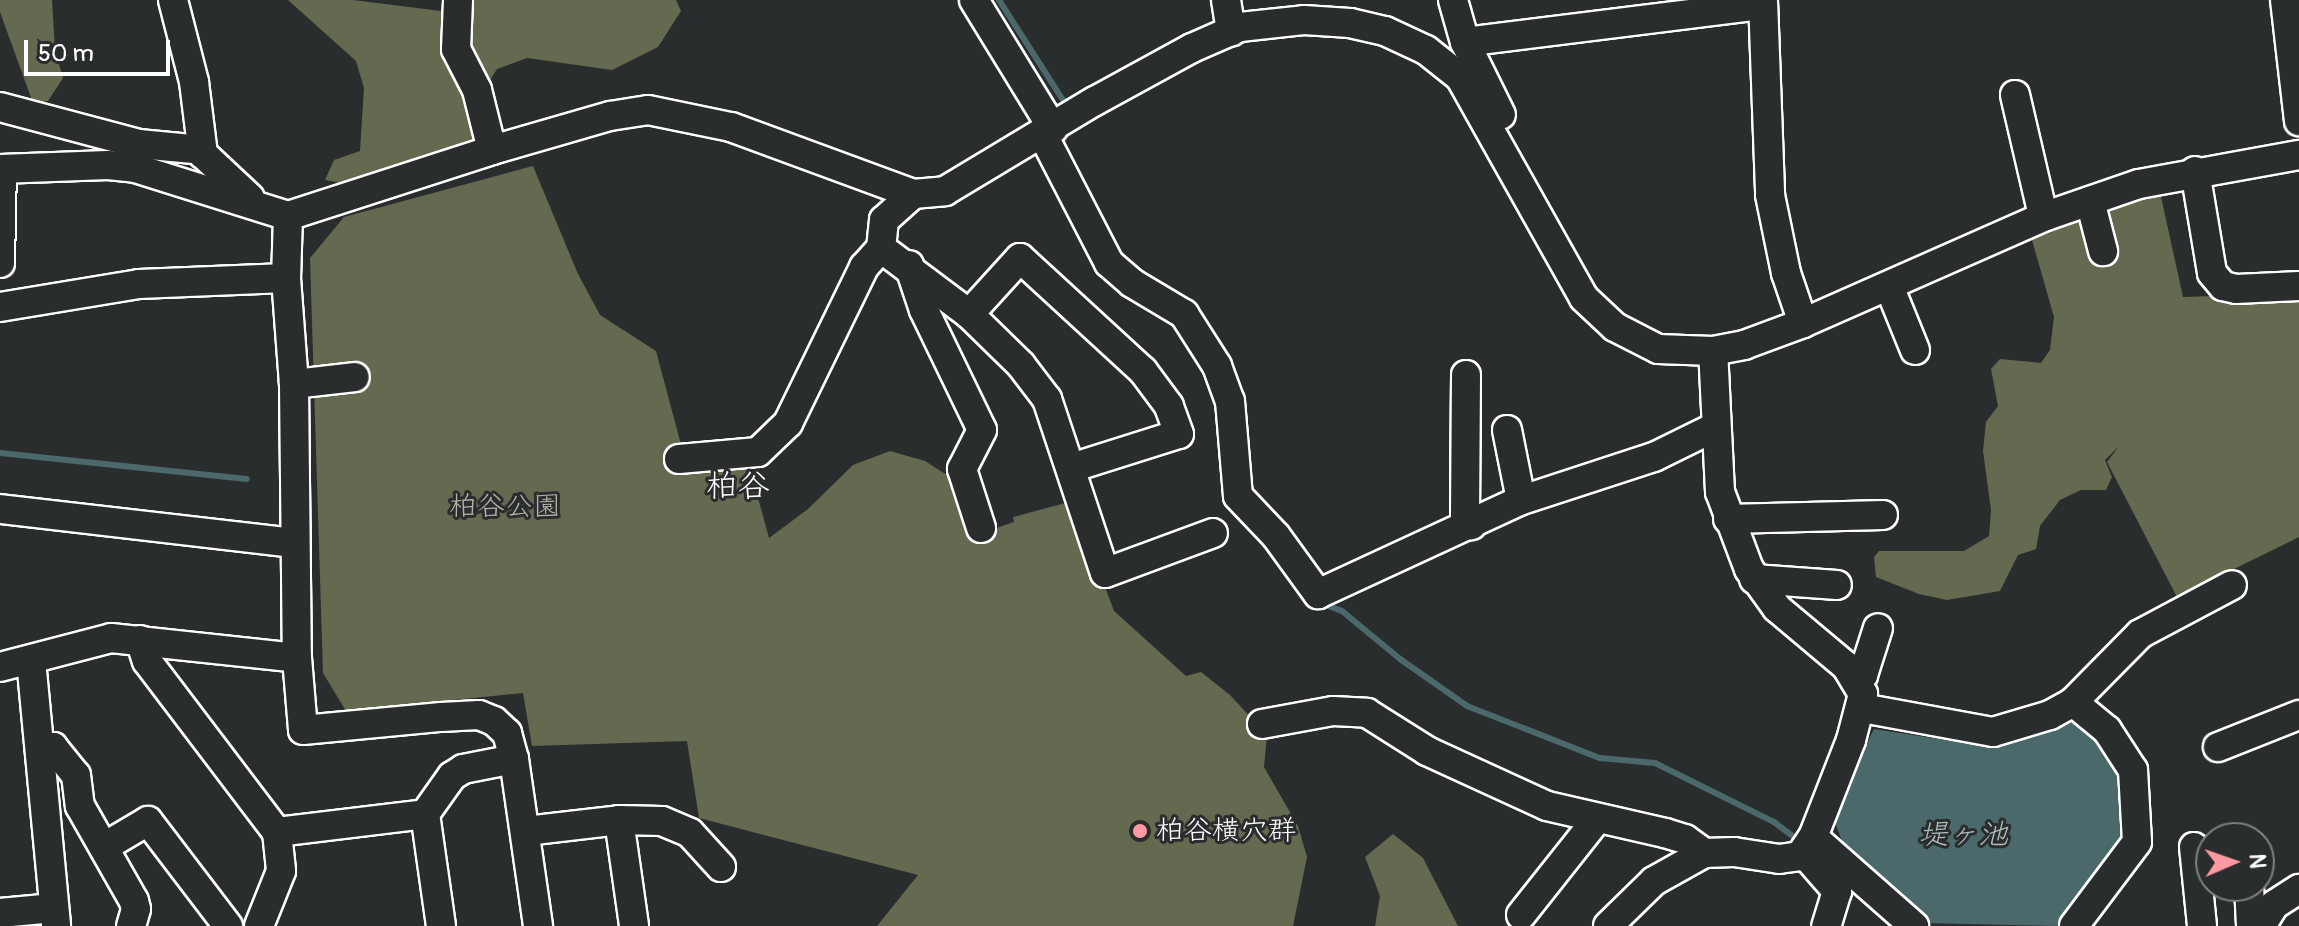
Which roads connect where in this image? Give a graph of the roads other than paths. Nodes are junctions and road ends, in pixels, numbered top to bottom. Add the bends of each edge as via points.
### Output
1 (173, 0) edge
2 (458, 0) edge
3 (974, 0) edge
4 (1226, 0) edge
5 (1453, 0) edge
6 (2285, 0) edge
7 (1763, 2) edge
8 (1231, 32) junction
9 (1465, 42) junction
10 (2015, 95) dead end
11 (0, 107) edge
12 (2299, 121) edge
13 (1048, 132) junction
14 (202, 150) junction
15 (492, 150) junction
16 (2299, 155) edge
17 (1, 169) edge
18 (2195, 171) junction
19 (1517, 177) junction
20 (913, 194) junction
21 (2090, 201) junction
22 (257, 204) junction
23 (288, 216) junction
24 (2046, 216) junction
25 (881, 248) junction
26 (2103, 251) dead end
27 (0, 263) edge
28 (909, 265) junction
29 (286, 278) junction
30 (1889, 286) junction
31 (2299, 286) edge
32 (0, 307) edge
33 (969, 314) junction
34 (1803, 323) junction
35 (1915, 350) dead end
36 (1713, 351) junction
37 (1466, 375) dead end
38 (355, 377) dead end
39 (294, 384) junction
40 (1715, 427) junction
41 (1507, 430) dead end
42 (679, 459) dead end
43 (1071, 468) junction
44 (1521, 500) junction
45 (0, 509) edge
46 (1883, 515) dead end
47 (1728, 519) junction
48 (1471, 525) junction
49 (981, 528) dead end
50 (1213, 533) dead end
51 (293, 543) junction
52 (1754, 579) junction
53 (1837, 585) dead end
54 (2232, 585) dead end
55 (1878, 628) dead end
56 (140, 640) junction
57 (297, 658) junction
58 (31, 660) junction
59 (0, 667) edge
60 (1856, 680) junction
61 (2073, 702) junction
62 (1862, 708) junction
63 (2299, 715) edge
64 (1262, 724) dead end
65 (2218, 747) dead end
66 (40, 754) junction
67 (514, 759) junction
68 (425, 814) junction
69 (1597, 819) junction
70 (619, 820) junction
71 (526, 831) junction
72 (277, 832) junction
73 (1808, 844) junction
74 (104, 847) junction
75 (2194, 847) dead end
76 (1704, 853) junction
77 (721, 867) dead end
78 (2299, 889) edge
79 (2250, 902) edge
80 (0, 913) edge
81 (1521, 915) dead end
82 (55, 917) edge
83 (131, 926) edge
84 (228, 926) edge
85 (259, 926) edge
86 (441, 926) edge
87 (538, 926) edge
88 (634, 926) edge
89 (1608, 926) edge
90 (1826, 926) edge
91 (1914, 926) edge
92 (2074, 926) edge
93 (2202, 926) edge
94 (2251, 926) edge
95 (2261, 926) edge

1 - 14 street via 192,69
2 - 15 street via 456,49 477,90
3 - 13 street
4 - 8 street
5 - 9 street
6 - 12 street
7 - 9 street
7 - 34 street via 1770,195
8 - 13 street via 1095,101
8 - 19 street via 1304,20 1350,23 1385,31 1426,50 1460,77
9 - 19 street via 1515,144
10 - 24 street
11 - 14 street via 139,144
13 - 20 street via 945,191
13 - 48 street via 1109,263 1184,314 1217,366 1230,401 1238,496 1276,536 1318,594
14 - 22 street
15 - 20 street via 648,110 731,127
15 - 23 street
16 - 18 street
17 - 22 street via 135,168
17 - 27 street
18 - 21 street
18 - 31 street via 2212,273 2223,286
19 - 36 street via 1584,298 1615,327 1658,349
20 - 25 street via 884,220
21 - 24 street
21 - 26 street
22 - 23 street
23 - 29 street
24 - 30 street
25 - 28 street
25 - 42 street via 864,267 788,423 758,452
28 - 33 street
28 - 49 street via 924,310 982,430 962,469
29 - 32 street via 139,284
29 - 39 street
30 - 34 street
30 - 35 street
33 - 43 street via 1047,399
33 - 43 street via 1020,258 1143,371 1169,406 1179,434
34 - 36 street
36 - 40 street
37 - 48 street via 1465,514
38 - 39 street
39 - 51 street
40 - 44 street via 1654,457
40 - 47 street via 1720,492
41 - 44 street
43 - 50 street via 1105,573
44 - 48 street
45 - 51 street
46 - 47 street
47 - 52 street
51 - 57 street
52 - 53 street
52 - 60 street via 1777,608 1823,644
54 - 61 street via 2140,634
55 - 60 street via 1863,675
56 - 57 street
56 - 58 street via 102,640
56 - 72 street via 147,661
57 - 67 street via 303,730 479,715 507,733
58 - 59 street
58 - 66 street
60 - 62 street
61 - 62 street via 2050,715 1993,732
61 - 92 street via 2107,730 2133,770 2138,826 2131,854
62 - 73 street
63 - 65 street
64 - 69 street via 1333,711 1367,713 1427,751 1516,794
66 - 74 street via 53,747 76,775 80,806
66 - 82 street
67 - 68 street via 463,769
67 - 71 street
68 - 72 street
68 - 86 street
69 - 76 street via 1685,839
69 - 81 street
70 - 71 street
70 - 77 street via 662,821 690,833
70 - 88 street
71 - 87 street
72 - 85 street via 281,871
73 - 76 street via 1800,856 1779,859
73 - 90 street via 1837,891
73 - 91 street
74 - 83 street via 134,901
74 - 84 street via 148,821
75 - 93 street
76 - 89 street via 1654,881
78 - 95 street via 2274,905
79 - 94 street
80 - 82 street

